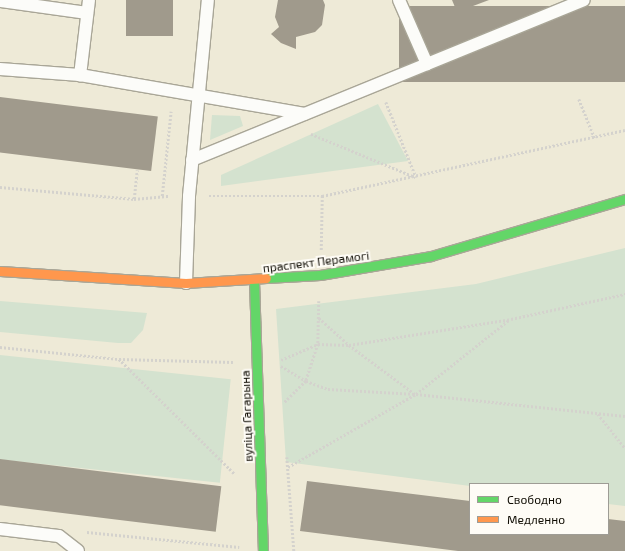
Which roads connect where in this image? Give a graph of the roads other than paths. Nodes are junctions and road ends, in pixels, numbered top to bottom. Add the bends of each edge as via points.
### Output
1 (89, 0) edge
2 (208, 0) edge
3 (399, 0) edge
4 (584, 0) edge
5 (1, 1) dead end
6 (87, 13) junction
7 (427, 64) junction
8 (0, 69) edge
9 (80, 76) junction
10 (199, 95) junction
11 (305, 114) junction
12 (192, 160) junction
13 (625, 198) edge
14 (0, 271) edge
15 (254, 281) junction
16 (186, 283) junction
17 (0, 529) edge
18 (78, 551) edge
19 (263, 551) edge

1 - 6 lane
2 - 10 lane
3 - 7 lane
4 - 7 lane
5 - 6 lane
6 - 9 lane
7 - 11 lane
8 - 9 lane
9 - 10 lane
10 - 11 lane
10 - 12 lane
11 - 12 lane
12 - 16 lane
13 - 15 main road, праспект Перамогі via 394,264
14 - 16 main road, праспект Перамогі
15 - 16 main road, праспект Перамогі
15 - 19 main road, вуліца Гагарына
17 - 18 lane via 59,536

